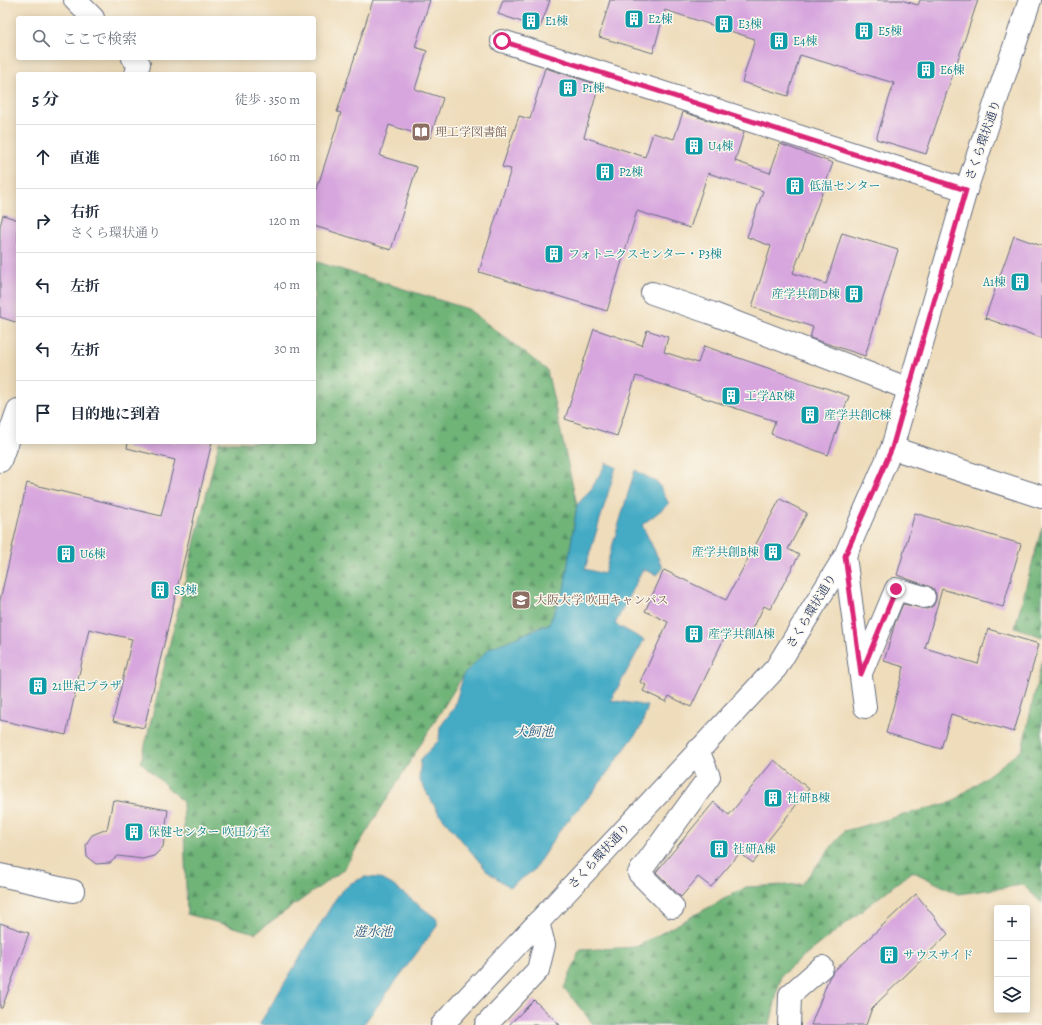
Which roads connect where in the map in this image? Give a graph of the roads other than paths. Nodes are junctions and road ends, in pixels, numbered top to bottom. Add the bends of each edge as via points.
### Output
1 (75, 0) edge
2 (1030, 0) edge
3 (91, 16) edge
4 (502, 41) dead end
5 (135, 60) edge
6 (137, 72) edge
7 (966, 190) junction
8 (652, 293) dead end
9 (909, 389) junction
10 (16, 416) edge
11 (892, 448) junction
12 (0, 461) edge
13 (1042, 497) edge
14 (845, 556) junction
15 (924, 597) dead end
16 (861, 674) junction
17 (866, 708) dead end
18 (698, 750) junction
19 (0, 875) edge
20 (73, 891) dead end
21 (673, 906) dead end
22 (538, 922) junction
23 (822, 967) dead end
24 (442, 1025) edge
25 (486, 1025) edge
26 (789, 1025) edge

1 - 3 lane
2 - 7 lane, さくら環状通り
4 - 7 lane
5 - 6 lane via 139,64
7 - 9 lane, さくら環状通り
8 - 9 lane
9 - 11 lane, さくら環状通り
10 - 12 lane
11 - 13 lane
11 - 14 lane, さくら環状通り
14 - 16 lane
14 - 18 lane, さくら環状通り via 776,668
15 - 16 lane via 896,589
16 - 17 lane
18 - 21 lane via 709,777 640,873
18 - 22 lane, さくら環状通り
19 - 20 lane
22 - 24 lane, さくら環状通り
22 - 25 lane via 544,945 538,970
23 - 26 lane via 790,995

